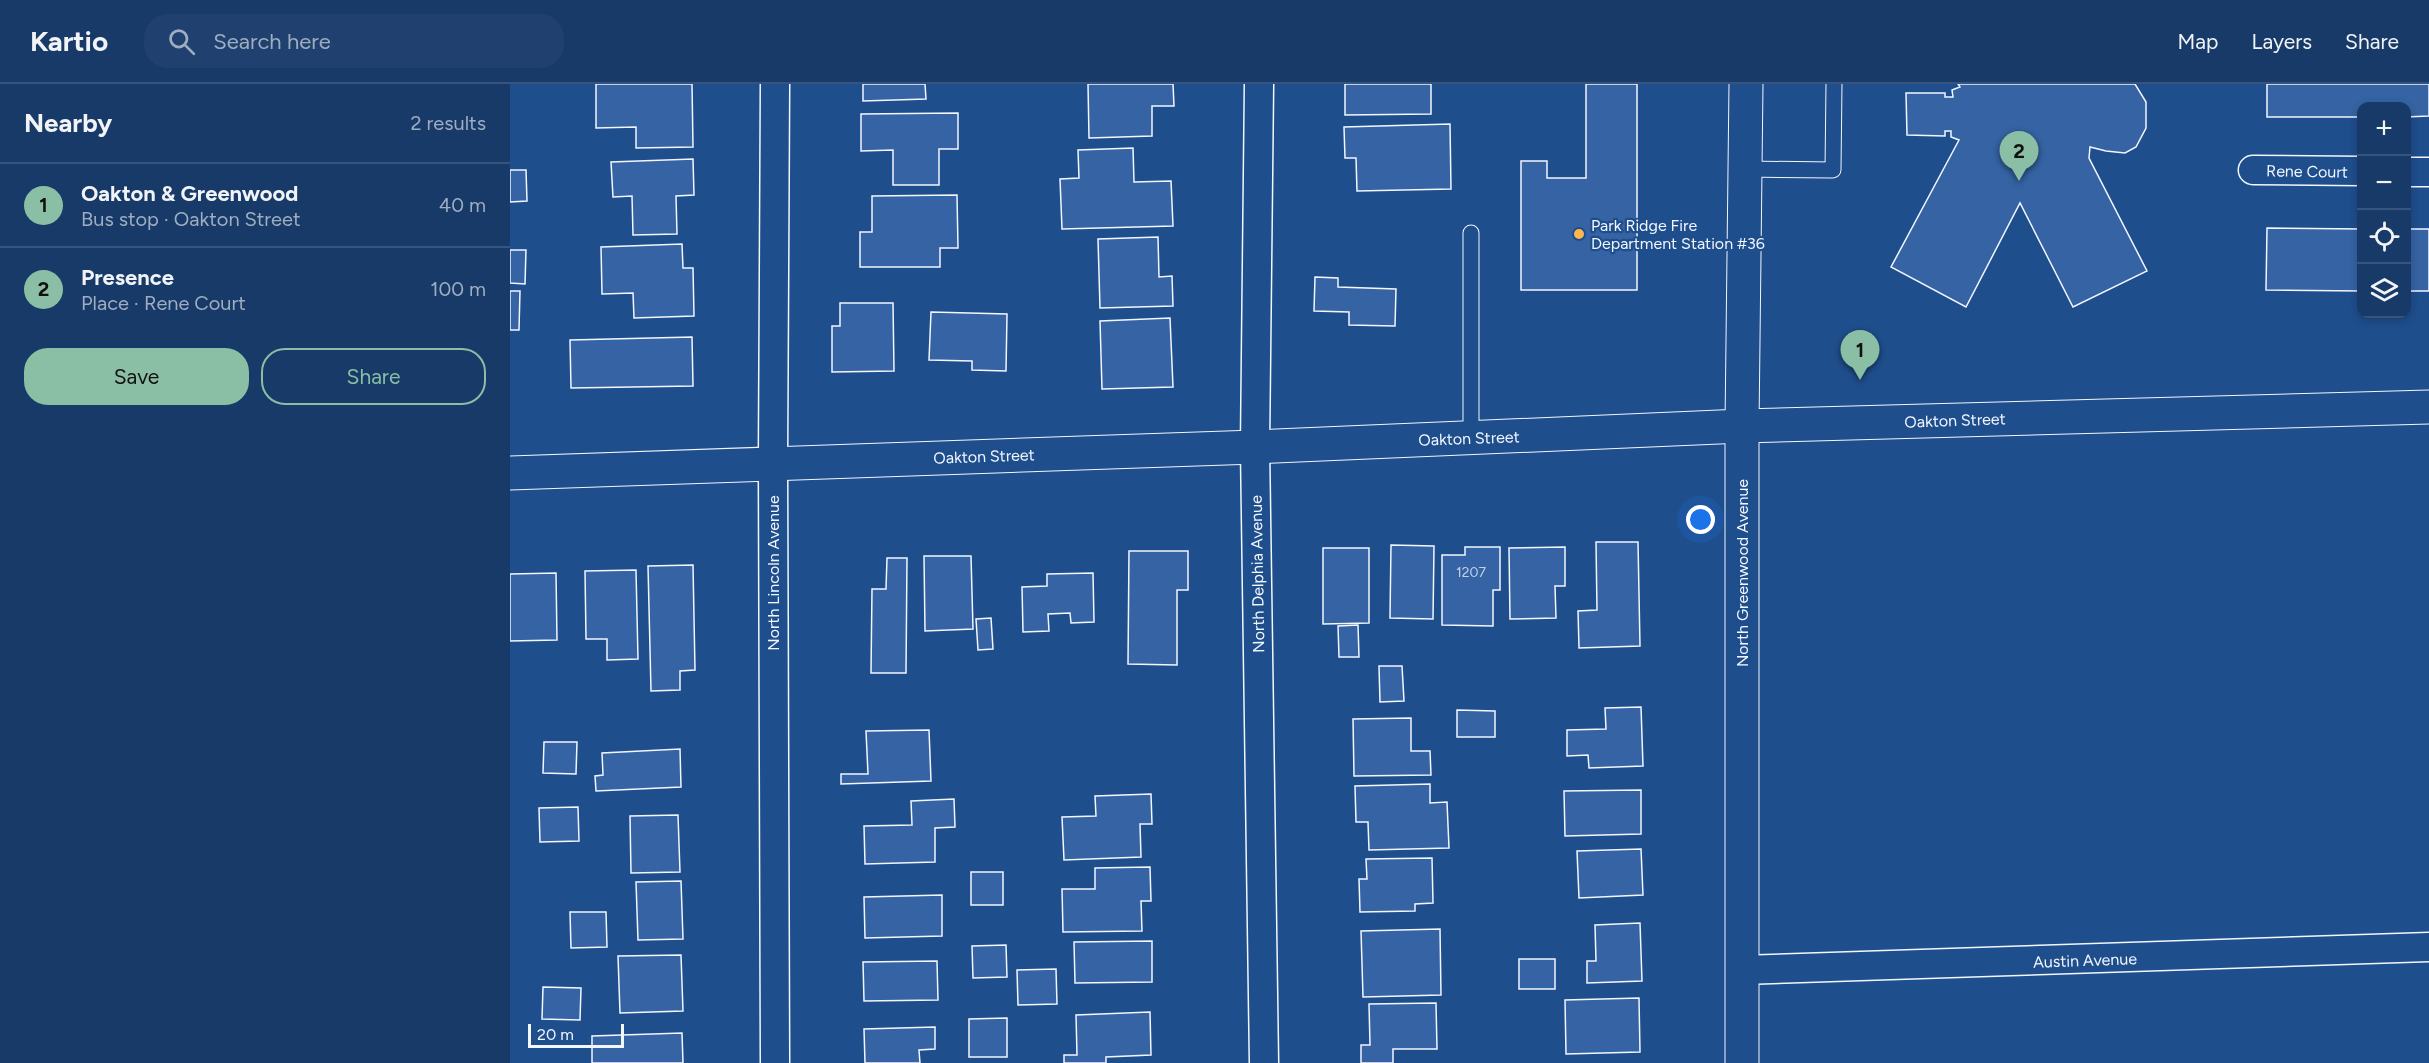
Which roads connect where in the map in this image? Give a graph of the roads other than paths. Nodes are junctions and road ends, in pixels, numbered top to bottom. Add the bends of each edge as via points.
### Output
1 (776, 84) edge
2 (1259, 84) edge
3 (1746, 84) edge
4 (1834, 84) edge
5 (1745, 169) junction
6 (2253, 170) dead end
7 (2357, 171) edge
8 (2411, 172) edge
9 (2429, 172) edge
10 (1471, 233) dead end
11 (2429, 407) edge
12 (1742, 426) junction
13 (1471, 438) junction
14 (1255, 447) junction
15 (773, 462) junction
16 (510, 473) edge
17 (2429, 947) edge
18 (1742, 970) junction
19 (775, 1063) edge
20 (1264, 1063) edge
21 (1742, 1063) edge

1 - 15 street, North Lincoln Avenue
2 - 14 street, North Delphia Avenue
3 - 5 main road, North Greenwood Avenue
4 - 5 lane via 1833,170
5 - 12 main road, North Greenwood Avenue
6 - 7 street, Rene Court
8 - 9 street
10 - 13 lane
11 - 12 main road, Oakton Street
12 - 13 main road, Oakton Street
12 - 18 main road, North Greenwood Avenue
13 - 14 main road, Oakton Street
14 - 15 main road, Oakton Street
14 - 20 street, North Delphia Avenue
15 - 16 main road, Oakton Street
15 - 19 street, North Lincoln Avenue
17 - 18 street, Austin Avenue
18 - 21 main road, North Greenwood Avenue

